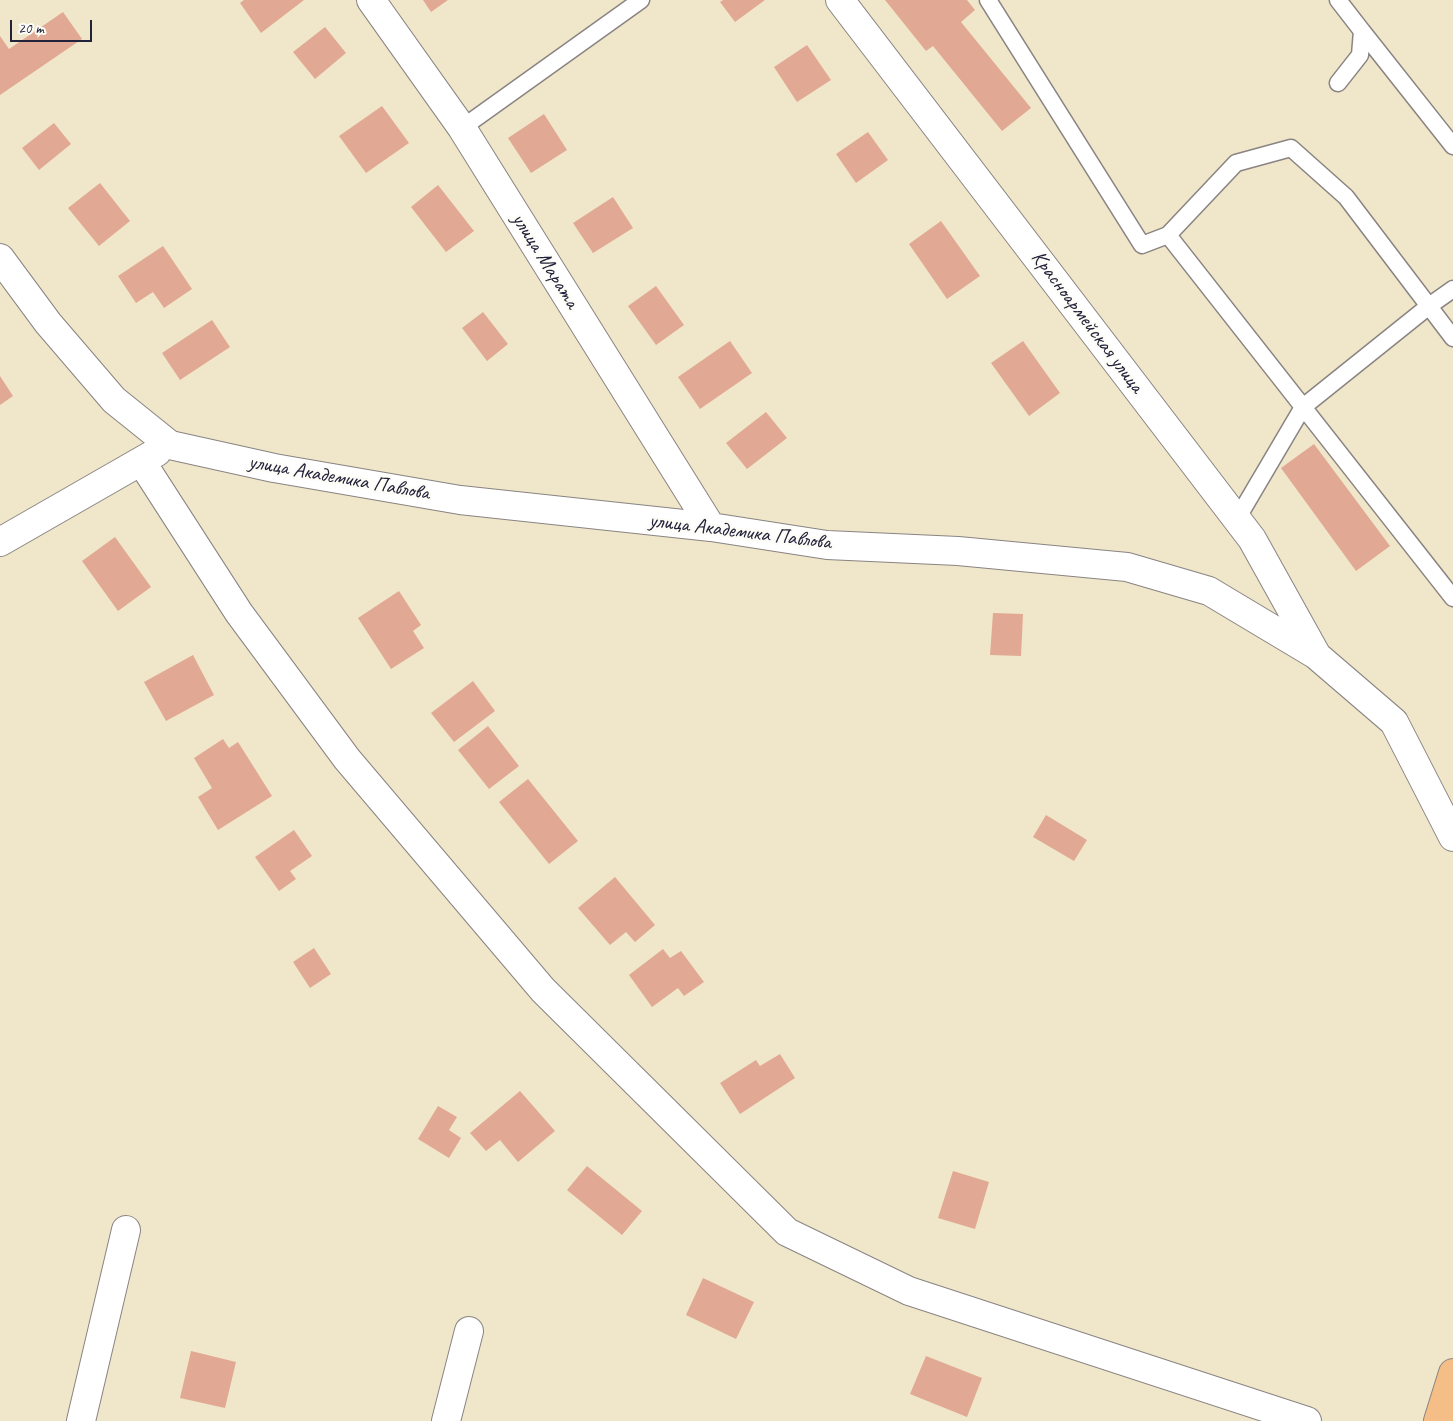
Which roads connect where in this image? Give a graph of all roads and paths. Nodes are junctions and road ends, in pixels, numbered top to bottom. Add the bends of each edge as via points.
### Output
1 (371, 0) edge
2 (641, 0) edge
3 (840, 0) edge
4 (988, 0) edge
5 (1338, 0) edge
6 (1362, 31) junction
7 (1338, 83) dead end
8 (462, 128) junction
9 (1453, 146) edge
10 (1168, 235) junction
11 (0, 258) edge
12 (1453, 289) edge
13 (1429, 306) junction
14 (1453, 338) edge
15 (1303, 407) junction
16 (170, 445) junction
17 (141, 461) junction
18 (1236, 519) junction
19 (711, 527) junction
20 (0, 542) edge
21 (1453, 598) edge
22 (1316, 656) junction
23 (1453, 837) edge
24 (126, 1230) dead end
25 (469, 1331) dead end
26 (1453, 1373) edge
27 (81, 1421) edge
28 (446, 1421) edge
29 (1307, 1421) edge
30 (1438, 1421) edge

1 - 8 street, улица Марата
2 - 8 lane
3 - 18 street, Красноармейская улица
4 - 10 lane via 1142,245
5 - 6 lane
6 - 7 lane via 1360,55
6 - 9 lane
8 - 19 street, улица Марата
10 - 13 lane via 1236,163 1291,148 1346,197
10 - 15 lane
11 - 16 street, улица Академика Павлова via 48,322 114,400
12 - 13 lane
13 - 14 lane
13 - 15 lane
15 - 18 lane
15 - 21 lane
16 - 17 street
16 - 19 street, улица Академика Павлова via 274,468 460,500
17 - 20 street
17 - 29 street via 239,612 347,759 543,990 787,1232 909,1291
18 - 22 street, Красноармейская улица via 1252,539
19 - 22 street, улица Академика Павлова via 827,545 958,551 1127,567 1208,591
22 - 23 street, улица Академика Павлова via 1394,722
24 - 27 street
25 - 28 street
26 - 30 main road

